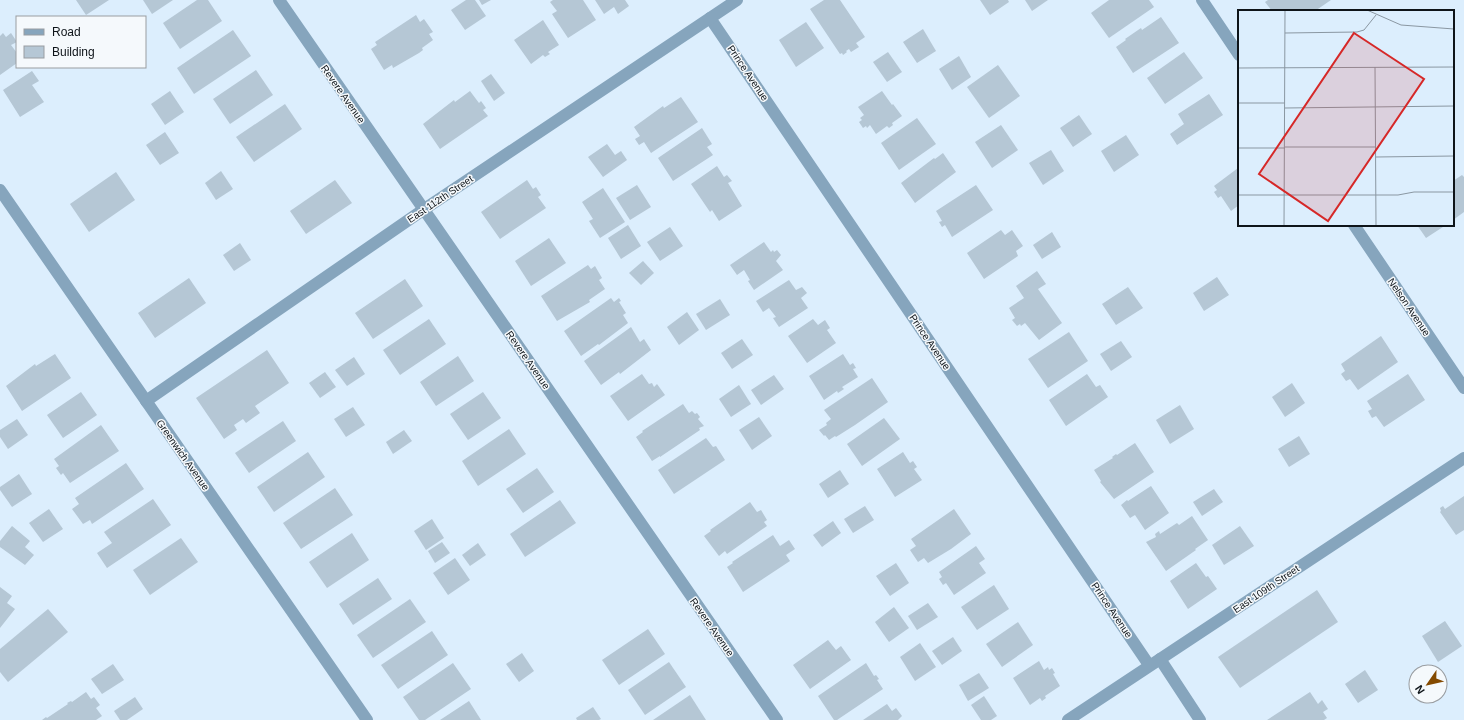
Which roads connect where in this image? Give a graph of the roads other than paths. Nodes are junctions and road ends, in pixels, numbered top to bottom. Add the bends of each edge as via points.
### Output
1 (279, 0) edge
2 (737, 0) edge
3 (1202, 0) edge
4 (710, 18) junction
5 (1238, 54) edge
6 (0, 190) edge
7 (423, 210) junction
8 (1355, 226) edge
9 (1464, 388) edge
10 (146, 401) junction
11 (1464, 458) edge
12 (1155, 662) junction
13 (366, 720) edge
14 (777, 720) edge
15 (1068, 720) edge
16 (1200, 720) edge

1 - 7 street, Revere Avenue
2 - 4 street, East 112th Street
3 - 5 street
4 - 7 street, East 112th Street
4 - 12 street, Prince Avenue
6 - 10 street, Greenwich Avenue
7 - 10 street, East 112th Street
7 - 14 street, Revere Avenue
8 - 9 street, Nelson Avenue
10 - 13 street, Greenwich Avenue
11 - 12 street, East 109th Street
12 - 15 street, East 109th Street
12 - 16 street, Prince Avenue

